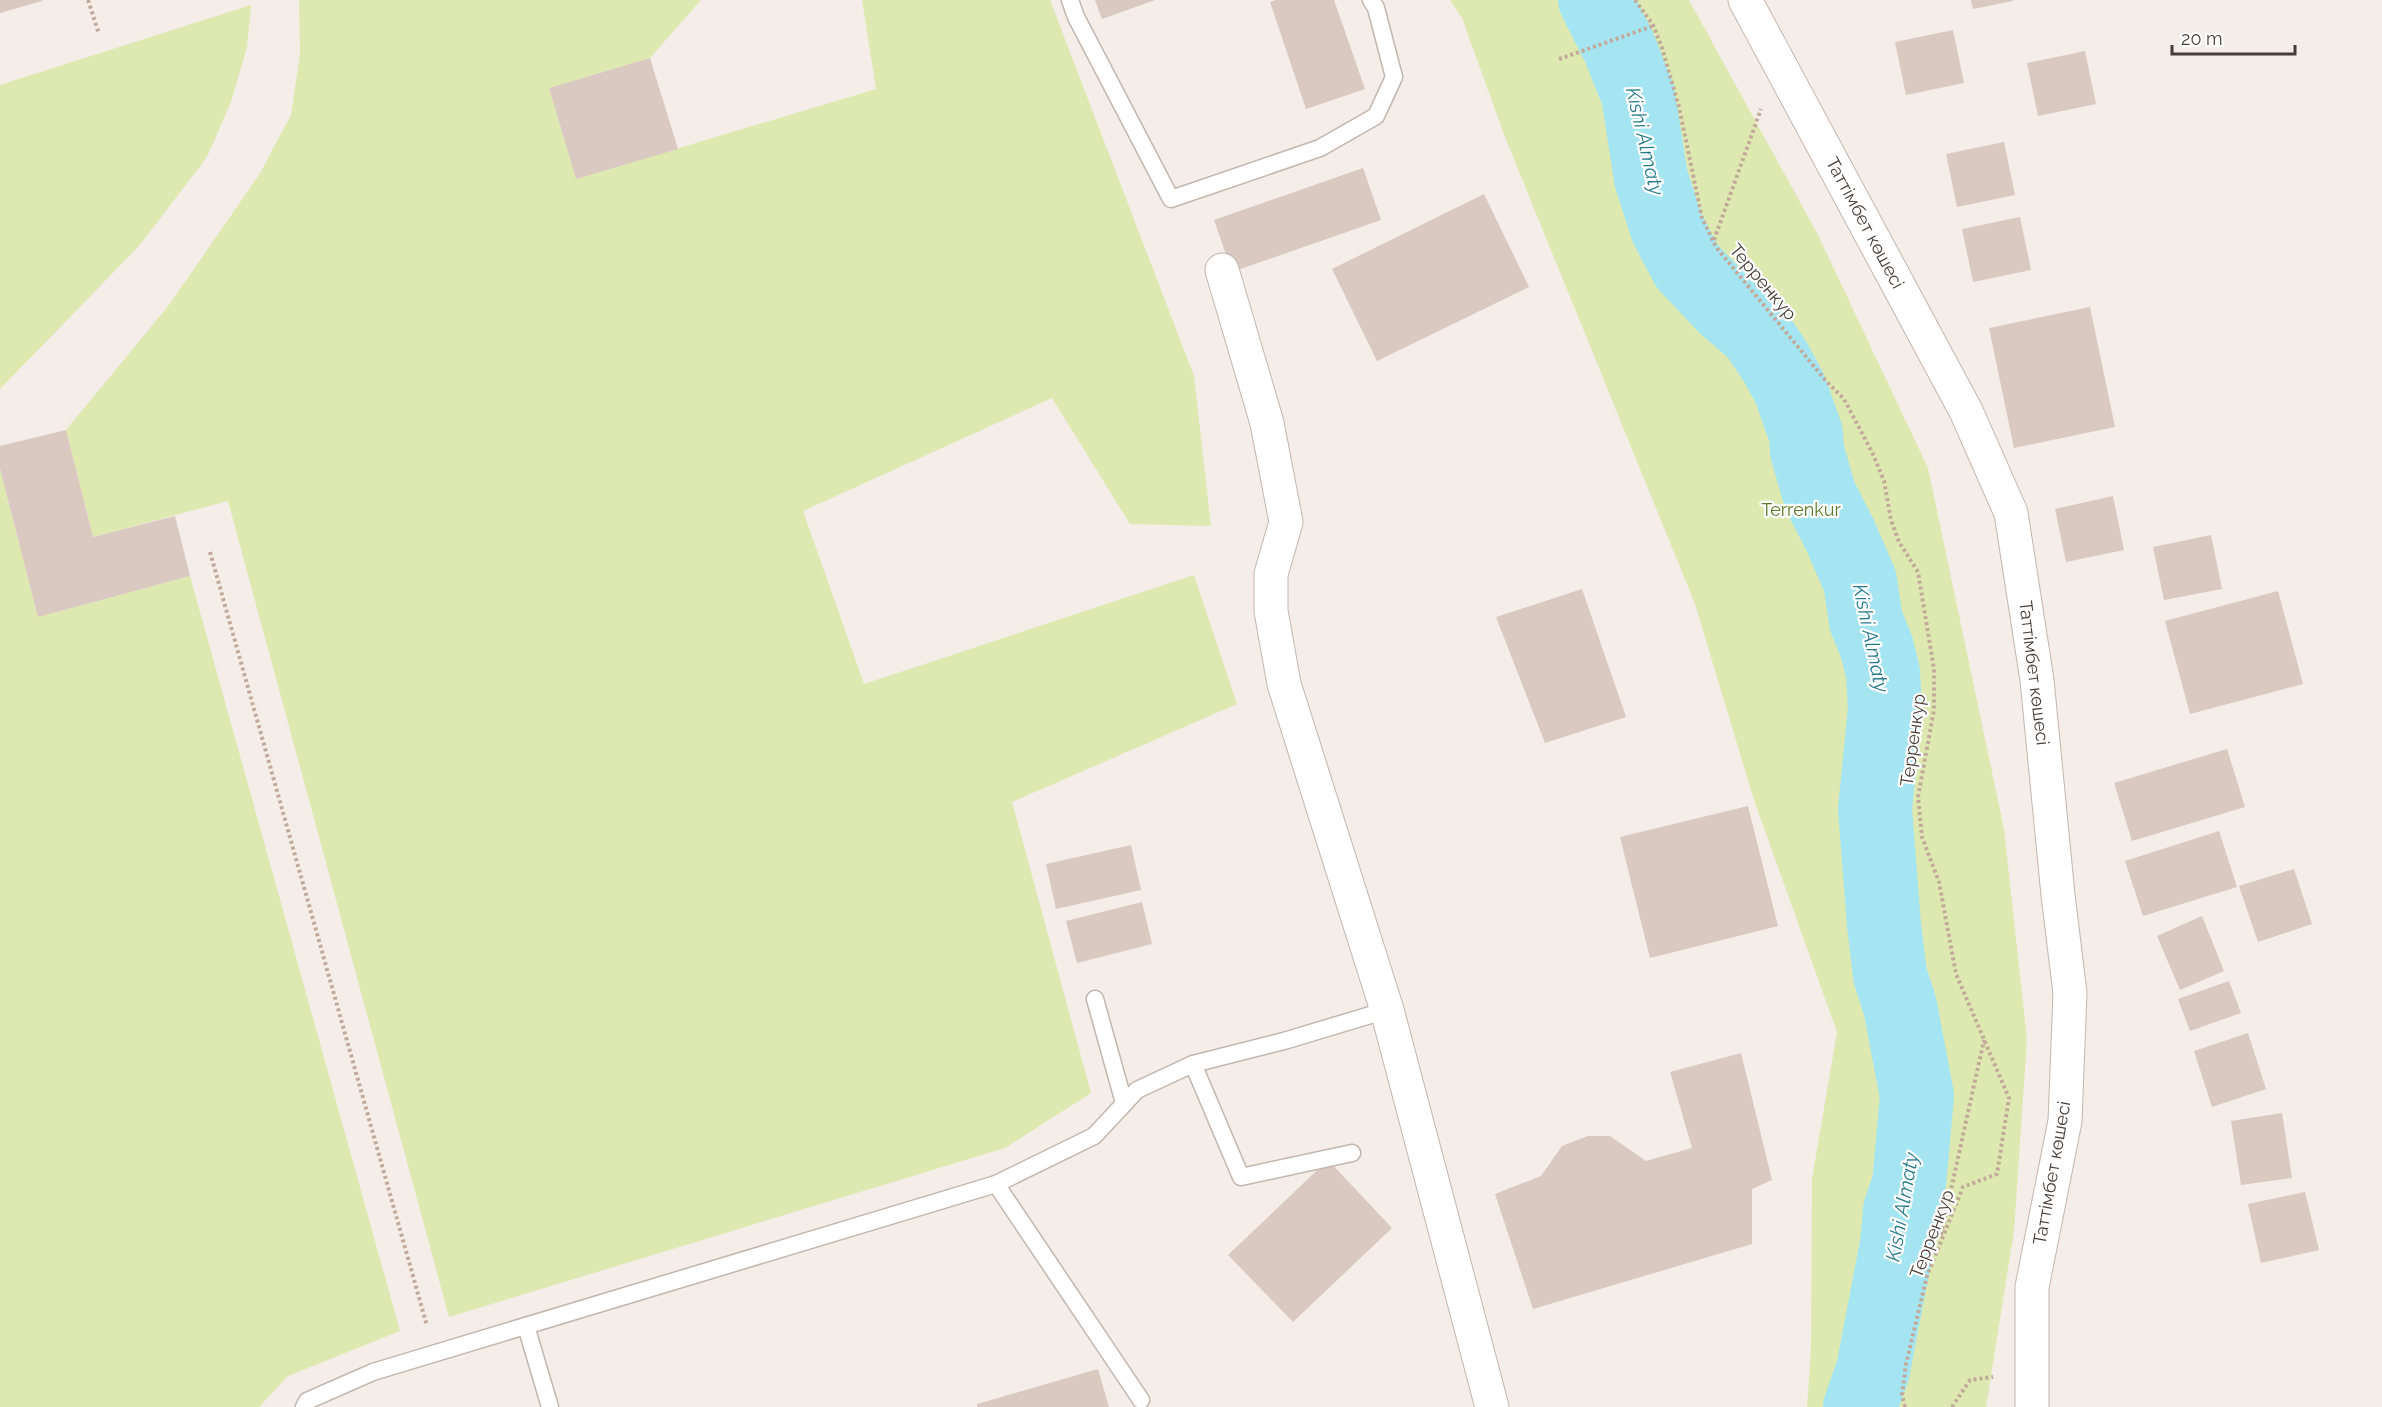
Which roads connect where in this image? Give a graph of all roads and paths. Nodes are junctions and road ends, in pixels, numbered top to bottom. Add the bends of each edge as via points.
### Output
1 (88, 0) edge
2 (1070, 0) edge
3 (1371, 0) edge
4 (1635, 0) edge
5 (1744, 0) edge
6 (1653, 26) junction
7 (99, 34) dead end
8 (1559, 59) dead end
9 (1750, 138) dead end
10 (1713, 241) junction
11 (1222, 270) dead end
12 (210, 552) dead end
13 (1095, 999) dead end
14 (1387, 1010) junction
15 (1984, 1038) junction
16 (1193, 1064) junction
17 (1124, 1103) junction
18 (1352, 1153) dead end
19 (996, 1184) junction
20 (1938, 1248) junction
21 (526, 1326) junction
22 (434, 1353) junction
23 (2032, 1374) junction
24 (1141, 1400) dead end
25 (304, 1407) edge
26 (550, 1407) edge
27 (1492, 1407) edge
28 (1905, 1407) edge
29 (1952, 1407) edge
30 (2032, 1407) edge

1 - 7 path
2 - 3 lane via 1171,199 1320,148 1376,116 1394,77
4 - 6 path, Терренкур
5 - 23 street, Таттімбет көшесі via 1966,411 2011,513 2037,680 2070,993 2065,1121 2032,1287
6 - 8 path
6 - 10 path, Терренкур via 1679,107 1702,218
9 - 10 path
10 - 15 path, Терренкур via 1844,399 1874,454 1899,542 1918,572 1934,669 1934,710 1918,797 1922,837 1938,882 1956,974
11 - 14 street via 1267,423 1286,522 1271,574 1271,610 1284,684
12 - 22 path
13 - 17 lane
14 - 16 lane
14 - 27 street
15 - 20 path
15 - 20 path, Терренкур via 2009,1098 1997,1174 1963,1187
16 - 17 lane via 1137,1090
16 - 18 lane via 1241,1177
17 - 19 lane via 1094,1136
19 - 21 lane
19 - 24 lane
20 - 28 path, Терренкур via 1927,1276 1906,1364 1902,1395
21 - 22 lane
21 - 26 lane
22 - 25 lane via 373,1371 307,1401
23 - 29 path via 1970,1380
23 - 30 street, Таттімбет көшесі

